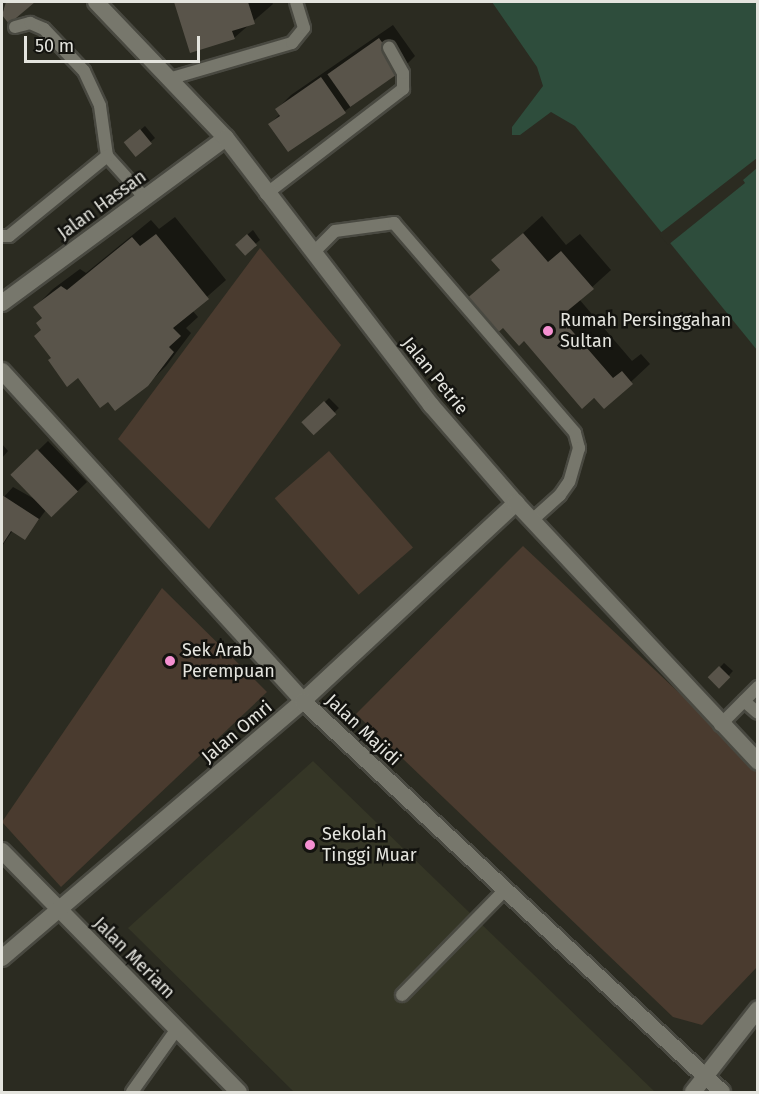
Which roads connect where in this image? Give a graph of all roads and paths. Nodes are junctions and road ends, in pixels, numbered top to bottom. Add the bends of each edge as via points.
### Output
1 (96, 2) edge
2 (296, 2) edge
3 (15, 27) dead end
4 (389, 48) dead end
5 (172, 78) junction
6 (226, 138) junction
7 (107, 156) junction
8 (266, 194) junction
9 (145, 198) junction
10 (2, 236) edge
11 (313, 254) junction
12 (2, 303) edge
13 (2, 371) edge
14 (516, 503) junction
15 (532, 520) junction
16 (758, 687) edge
17 (303, 701) junction
18 (744, 701) junction
19 (758, 714) edge
20 (720, 725) junction
21 (758, 762) edge
22 (2, 851) edge
23 (506, 890) junction
24 (58, 909) junction
25 (2, 958) edge
26 (402, 995) dead end
27 (758, 1009) edge
28 (177, 1029) junction
29 (705, 1077) junction
30 (132, 1092) edge
31 (238, 1092) edge
32 (693, 1092) edge
33 (722, 1092) edge

1 - 5 street, Jalan Petrie
2 - 5 lane via 304,28 292,43
3 - 7 lane via 30,23 44,29 94,84
4 - 8 lane via 403,73 403,89
5 - 6 street, Jalan Petrie
6 - 8 street, Jalan Petrie
6 - 9 street, Jalan Hassan
7 - 9 lane
7 - 10 lane via 9,236
8 - 11 street, Jalan Petrie
9 - 12 street, Jalan Hassan
11 - 14 street, Jalan Petrie via 431,405
11 - 15 lane via 334,231 394,223 575,433 579,448 569,482
13 - 17 street, Jalan Majidi
14 - 15 street, Jalan Petrie
14 - 17 street, Jalan Omri
15 - 20 street, Jalan Petrie
16 - 18 lane
17 - 23 street, Jalan Majidi
17 - 24 street, Jalan Omri
18 - 19 lane
18 - 20 lane
20 - 21 street, Jalan Petrie
22 - 24 street, Jalan Meriam
23 - 26 lane
23 - 29 street, Jalan Majidi
24 - 25 street, Jalan Omri
24 - 28 street, Jalan Meriam
27 - 29 street
28 - 30 lane
28 - 31 street, Jalan Meriam
29 - 32 street
29 - 33 street, Jalan Majidi

